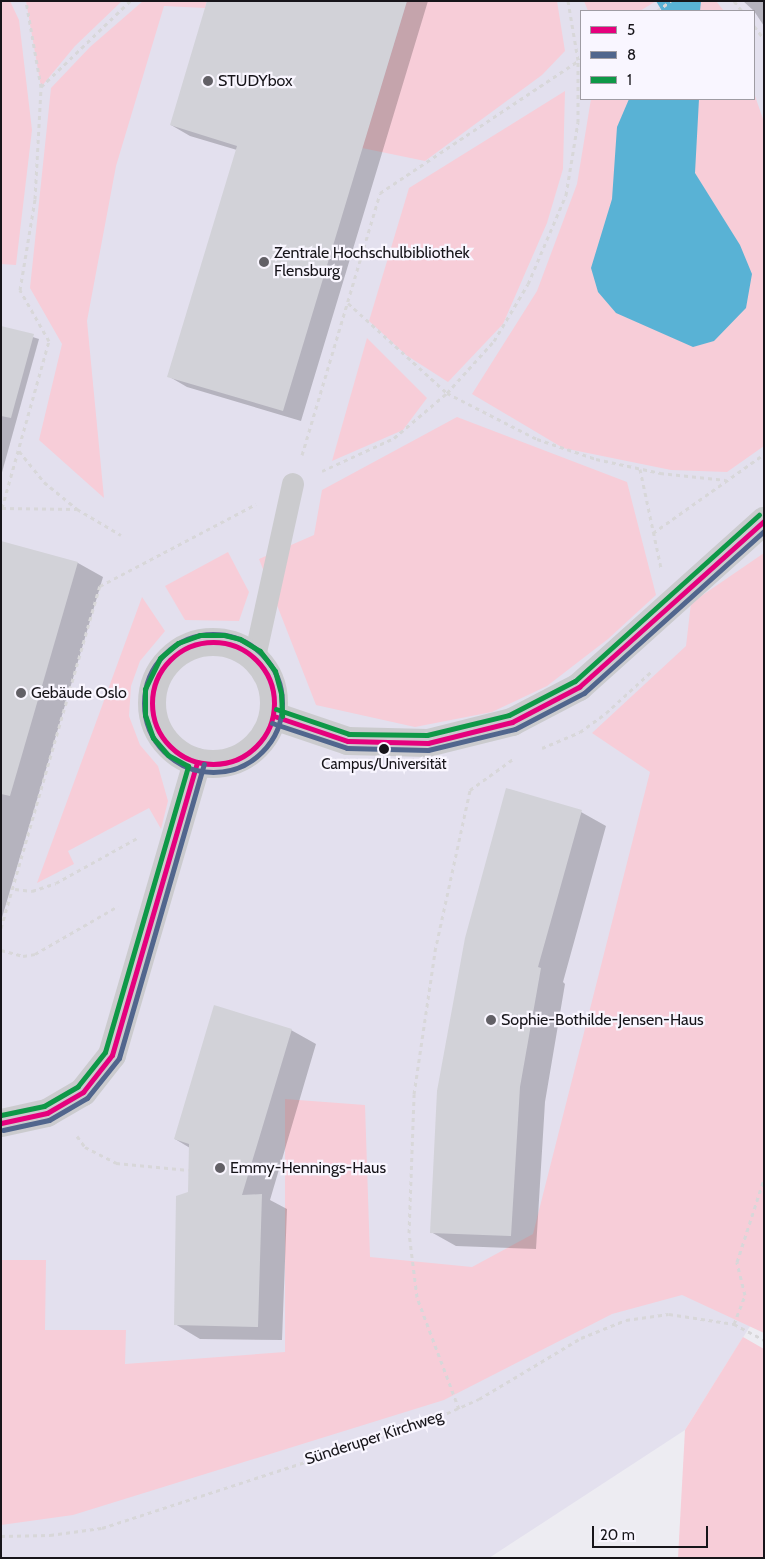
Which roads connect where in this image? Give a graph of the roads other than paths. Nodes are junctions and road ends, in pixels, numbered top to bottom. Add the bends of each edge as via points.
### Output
1 (293, 484) road end
2 (764, 521) edge
3 (255, 657) junction
4 (274, 716) junction
5 (197, 762) junction
6 (1, 1123) edge

1 - 3 lane
2 - 4 street via 579,687 512,722 428,743 356,742
3 - 4 street via 268,674 274,695
3 - 5 street via 223,642 202,642 182,650 166,663 152,692 152,713 159,733 173,749
4 - 5 street via 257,746 239,758 218,764
5 - 6 street via 112,1055 83,1092 47,1113

